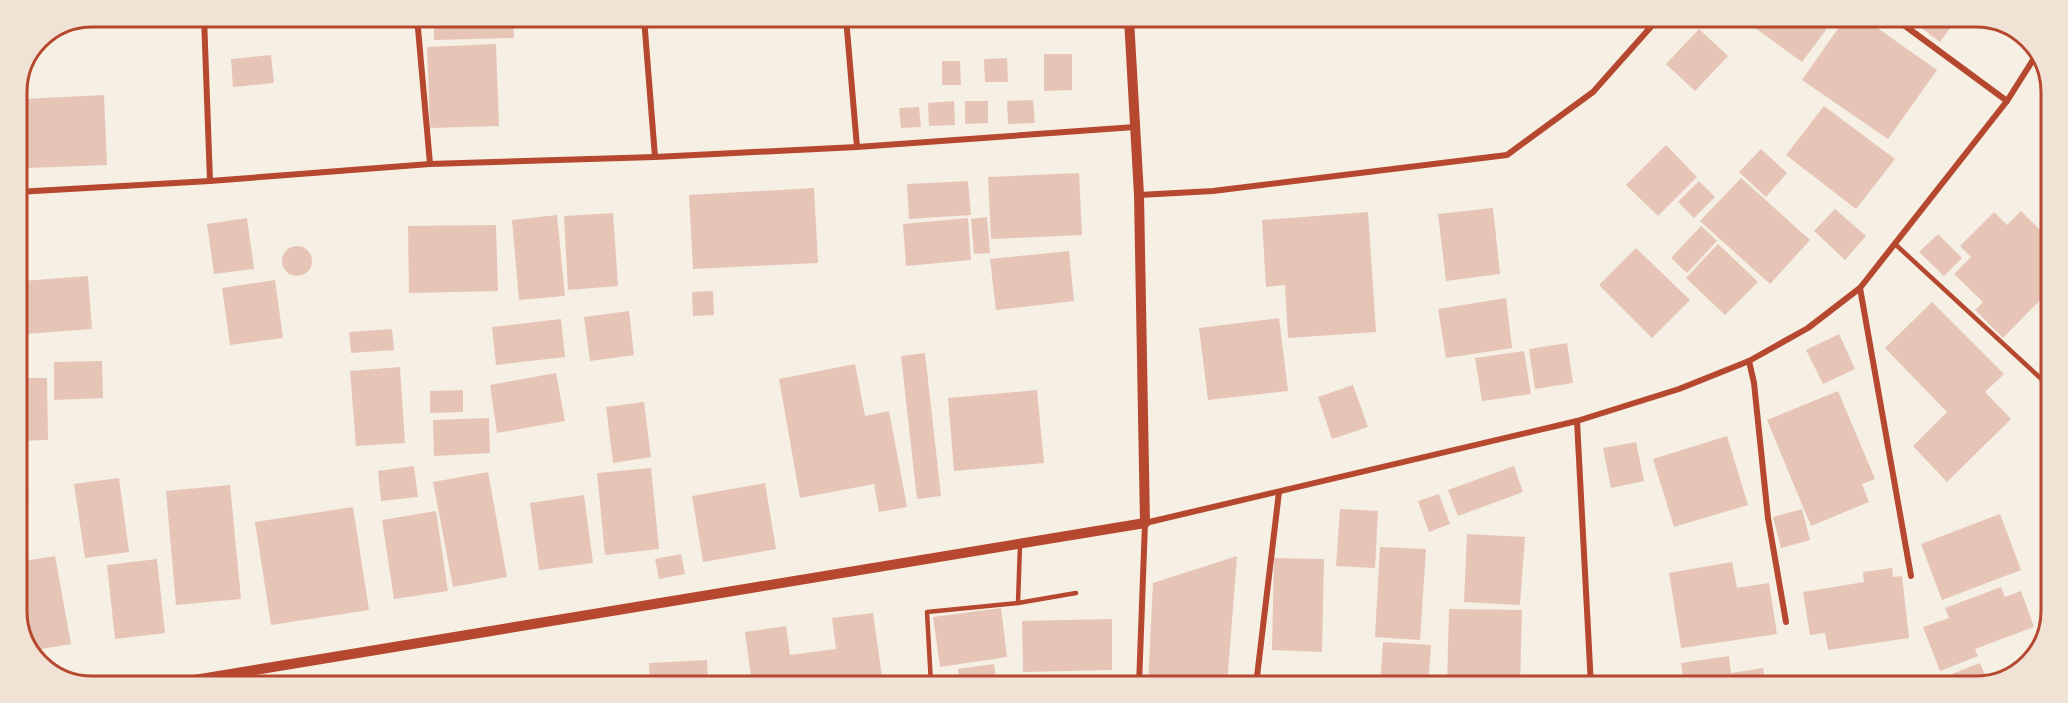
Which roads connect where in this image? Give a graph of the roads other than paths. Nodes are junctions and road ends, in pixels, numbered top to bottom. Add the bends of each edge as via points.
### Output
1 (204, 27) edge
2 (418, 27) edge
3 (645, 27) edge
4 (847, 27) edge
5 (1129, 27) edge
6 (1652, 27) edge
7 (1907, 27) edge
8 (2033, 60) edge
9 (2007, 101) junction
10 (1135, 127) junction
11 (857, 147) junction
12 (655, 157) junction
13 (430, 164) junction
14 (210, 181) junction
15 (27, 191) edge
16 (1139, 195) junction
17 (1895, 244) junction
18 (1860, 288) junction
19 (1749, 361) junction
20 (2041, 379) edge
21 (1577, 421) junction
22 (1279, 492) junction
23 (1145, 523) junction
24 (1020, 545) junction
25 (1911, 576) dead end
26 (1076, 593) dead end
27 (1018, 603) junction
28 (1786, 622) dead end
29 (219, 676) edge
30 (931, 676) edge
31 (1139, 676) edge
32 (1257, 676) edge
33 (1590, 676) edge

1 - 14 street
2 - 13 street
3 - 12 street
4 - 11 street
5 - 10 street
6 - 16 street via 1593,92 1507,155 1213,191
7 - 9 street
8 - 9 street
9 - 17 street
10 - 11 street
10 - 16 street
11 - 12 street
12 - 13 street
13 - 14 street
14 - 15 street
16 - 23 street
17 - 18 street
17 - 20 lane
18 - 19 street via 1808,328
18 - 25 street
19 - 21 street via 1679,389
19 - 28 street via 1768,518
21 - 22 street
21 - 33 street
22 - 23 street
22 - 32 street
23 - 24 street
23 - 31 street
24 - 27 lane
24 - 29 street
26 - 27 lane
27 - 30 lane via 927,612

